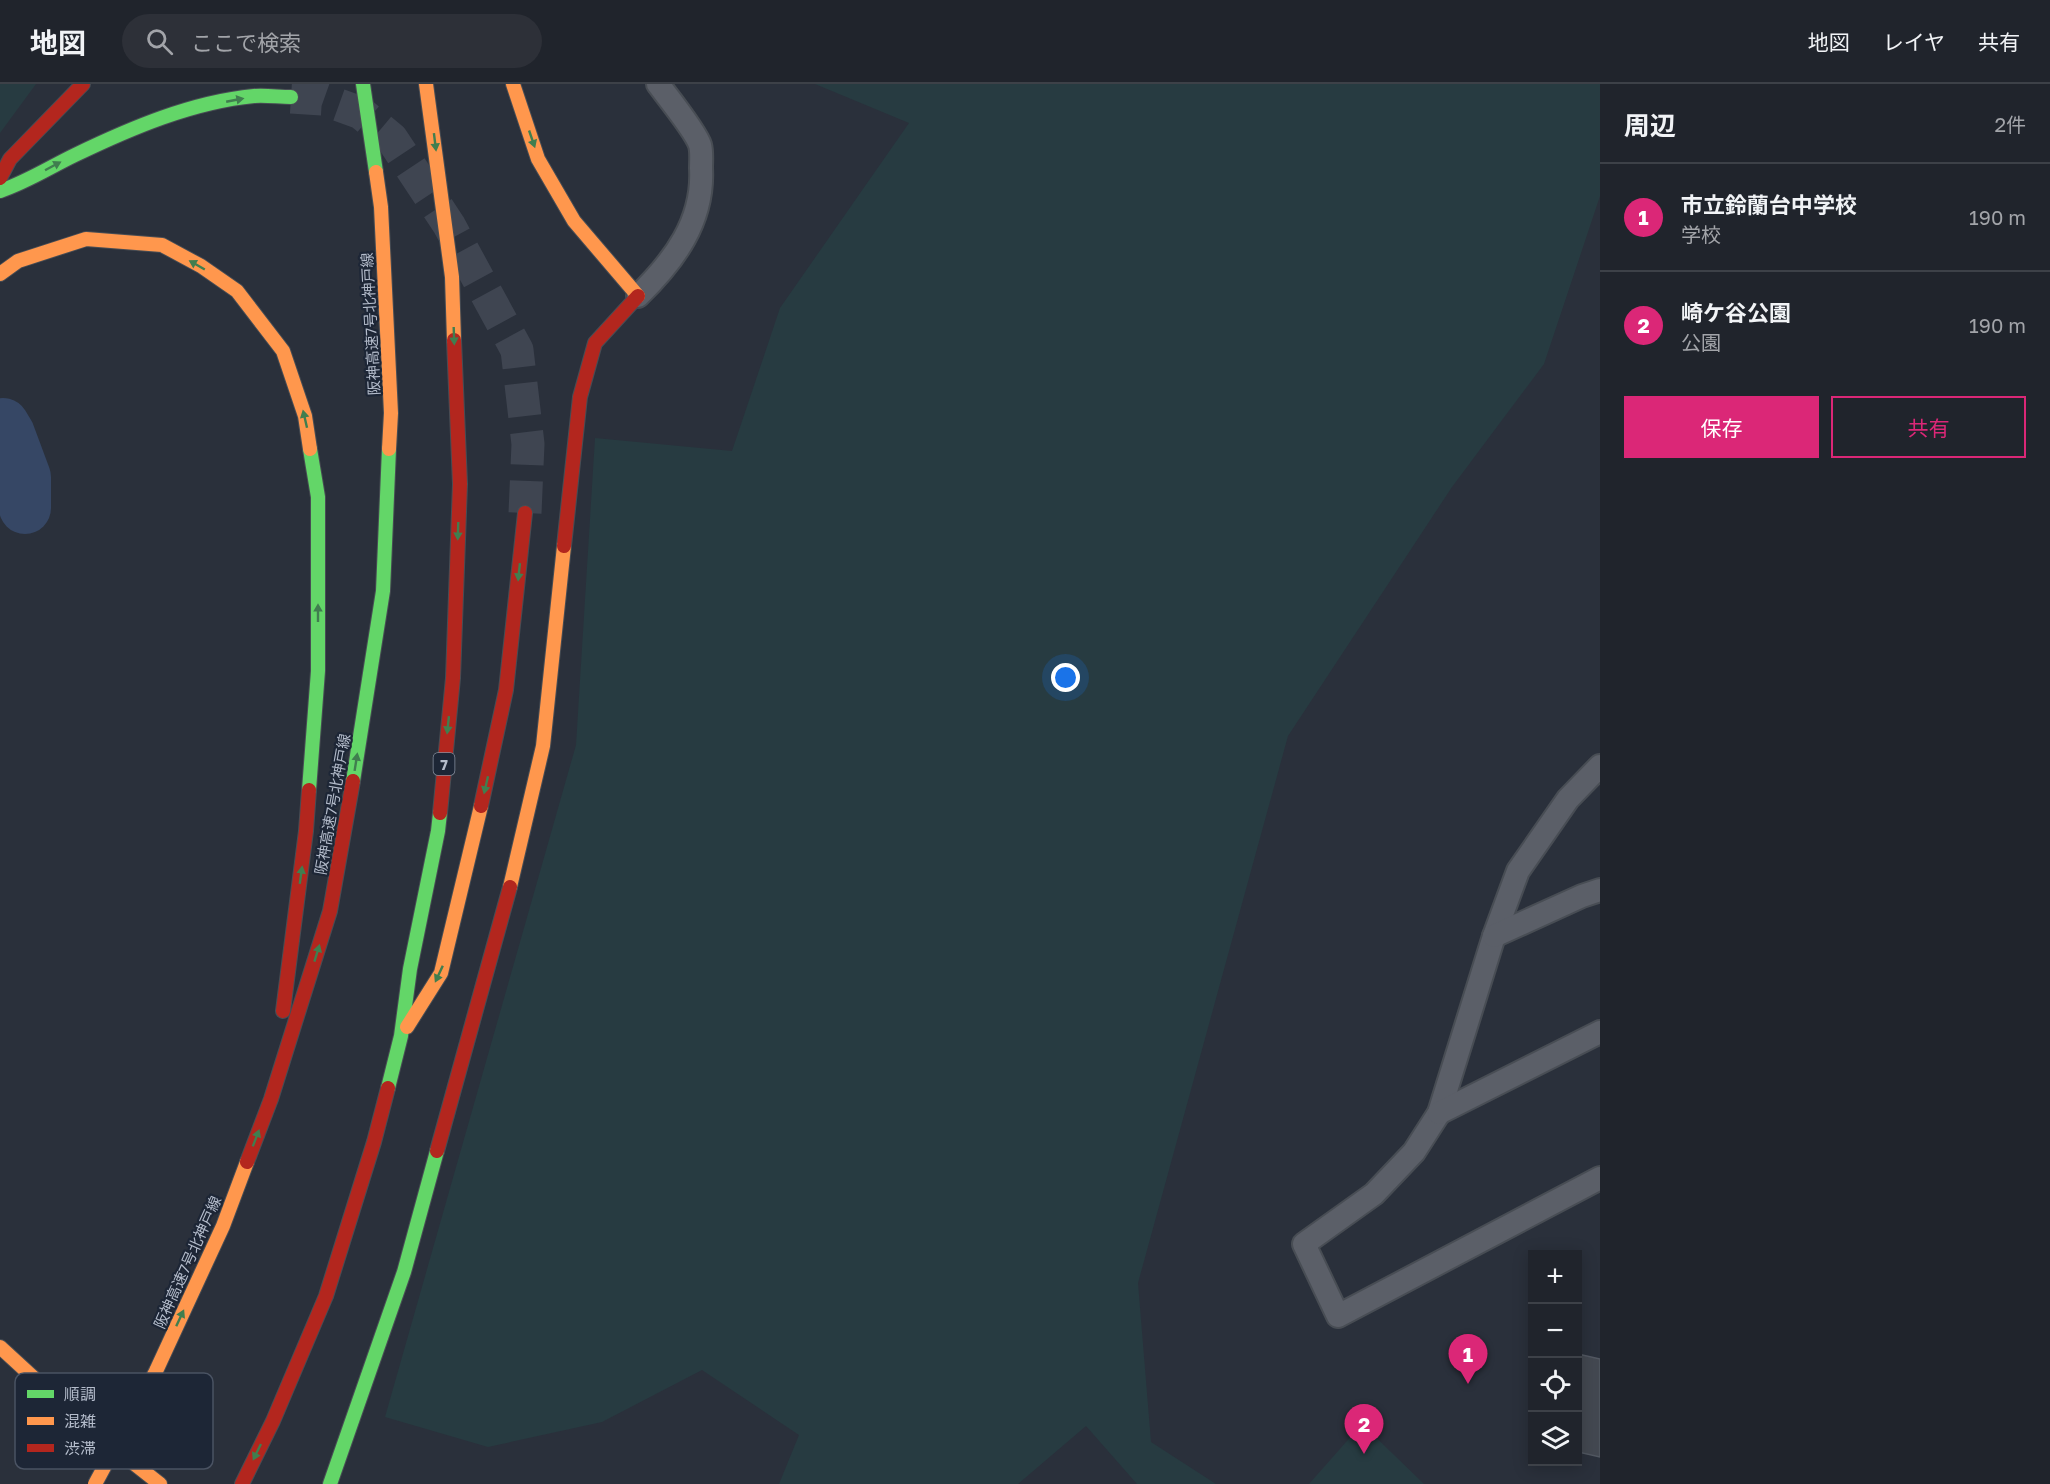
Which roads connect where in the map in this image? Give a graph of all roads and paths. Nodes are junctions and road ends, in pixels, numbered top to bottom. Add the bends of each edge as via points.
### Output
1 (83, 84) edge
2 (363, 84) edge
3 (426, 84) edge
4 (513, 84) edge
5 (658, 84) edge
6 (291, 97) tunnel mouth
7 (0, 178) edge
8 (0, 191) edge
9 (0, 274) edge
10 (638, 296) junction
11 (525, 513) tunnel mouth
12 (1600, 766) edge
13 (1600, 890) edge
14 (1494, 936) junction
15 (1600, 1032) edge
16 (401, 1036) junction
17 (271, 1099) junction
18 (1439, 1113) junction
19 (1600, 1178) edge
20 (0, 1347) edge
21 (28, 1373) edge
22 (155, 1373) edge
23 (103, 1469) edge
24 (141, 1469) edge
25 (95, 1484) edge
26 (160, 1484) edge
27 (242, 1484) edge
28 (330, 1484) edge

1 - 7 main road via 10,159
17 -> 2 main road, 阪神高速7号北神戸線 via 330,911 383,591 391,413 381,207
3 -> 16 main road, 7 via 452,277 460,484 453,678 438,831 410,969
4 -> 10 main road via 538,159 574,221
5 - 10 street via 700,144 702,186 686,239 663,273
8 -> 6 main road via 137,127 195,107 251,97
17 -> 9 main road via 306,831 318,671 318,496 298,394 283,351 237,291 162,245 86,239 18,261
10 - 28 main road via 595,342 580,397 543,746 515,867 404,1272
11 -> 16 main road, 7 via 506,690 485,790 441,973
12 - 14 street via 1568,799 1518,871
13 - 14 street
14 - 18 street
15 - 18 street
16 -> 27 main road, 7 via 374,1142 326,1296
22 -> 17 main road, 阪神高速7号北神戸線, bridge via 223,1226
18 - 19 street via 1414,1152 1374,1194 1304,1244 1338,1316
20 - 21 main road
25 -> 23 main road, 阪神高速7号北神戸線, bridge
24 - 26 main road

